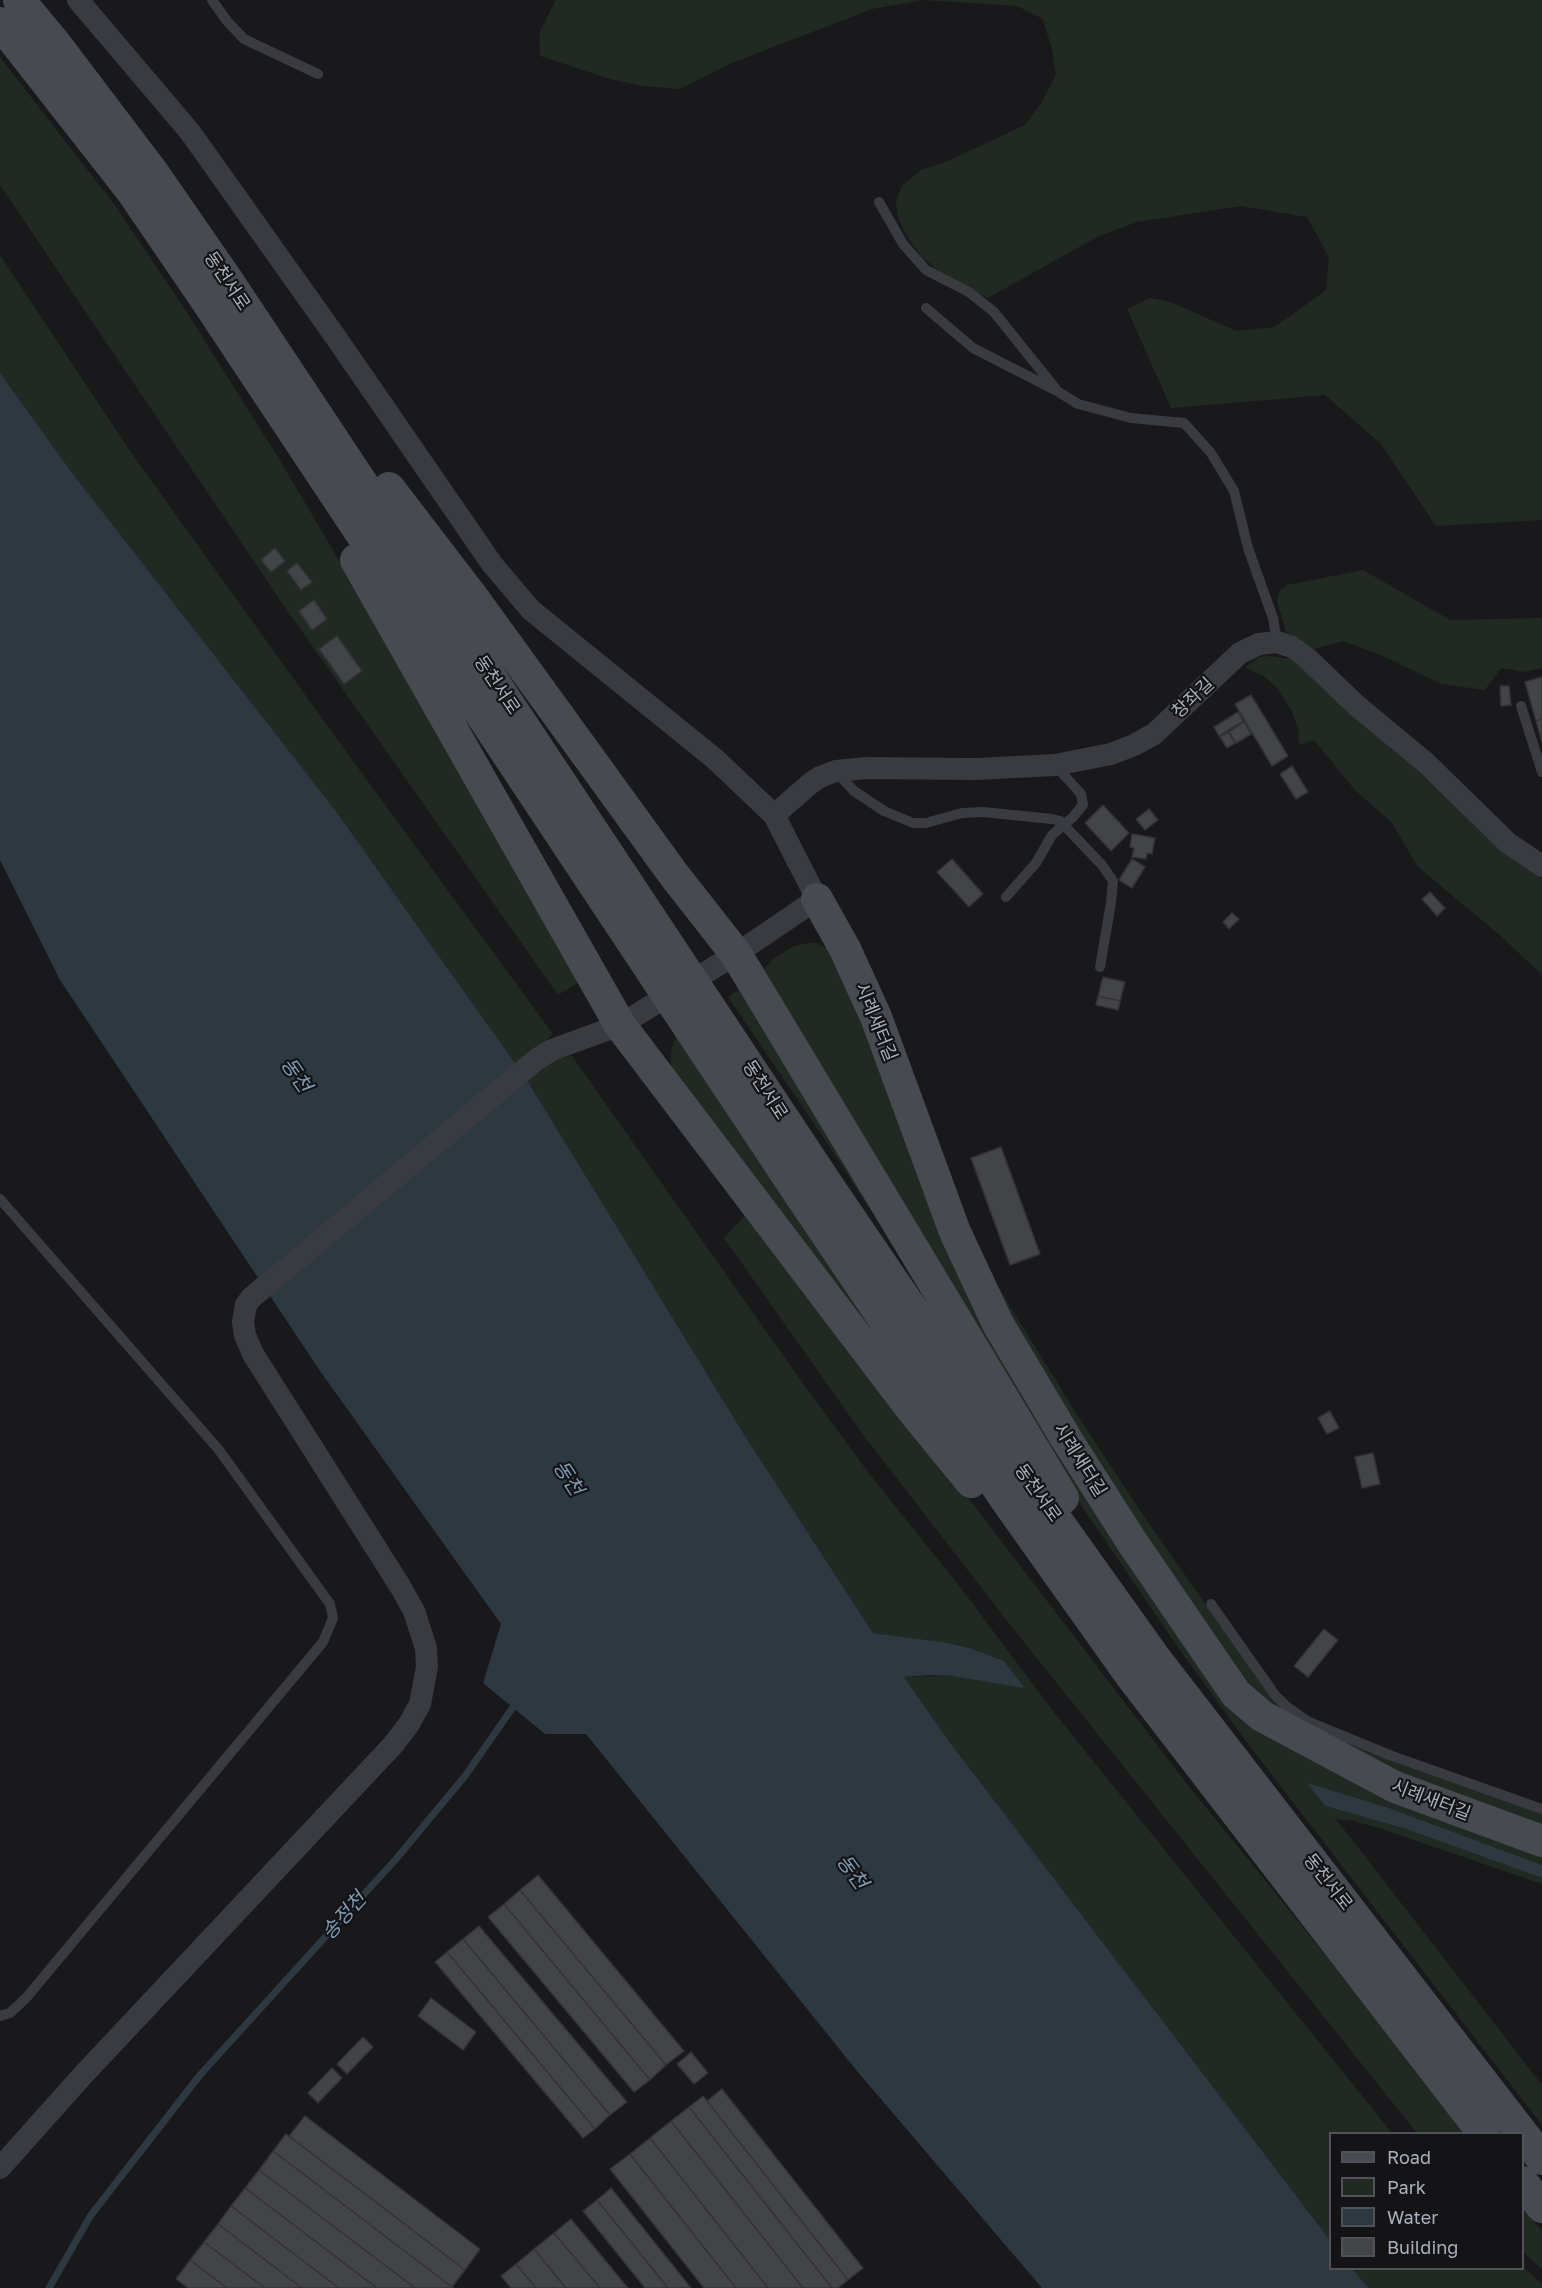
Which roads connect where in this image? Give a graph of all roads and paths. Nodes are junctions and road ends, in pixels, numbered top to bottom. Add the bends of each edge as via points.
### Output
1 (19, 0) edge
2 (78, 0) edge
3 (213, 0) edge
4 (0, 23) edge
5 (318, 74) dead end
6 (879, 202) dead end
7 (216, 289) junction
8 (926, 308) dead end
9 (1057, 391) junction
10 (1277, 642) junction
11 (1521, 706) dead end
12 (1055, 765) junction
13 (836, 771) junction
14 (1542, 772) edge
15 (774, 815) junction
16 (1064, 825) junction
17 (1542, 866) edge
18 (1006, 897) dead end
19 (817, 899) junction
20 (736, 954) junction
21 (1100, 968) dead end
22 (620, 1025) junction
23 (0, 1199) edge
24 (1211, 1604) dead end
25 (1143, 1667) junction
26 (1542, 1809) edge
27 (1542, 1840) edge
28 (0, 2016) edge
29 (1483, 2132) edge
30 (1520, 2132) edge
31 (1524, 2137) edge
32 (1542, 2159) edge
33 (0, 2168) edge
34 (1524, 2184) edge
35 (1542, 2207) edge

1 - 7 main road, 동천서로 via 154,174
2 - 15 street via 190,132 485,555 518,595 531,610 715,759
3 - 5 lane via 244,39
4 - 7 main road, 동천서로 via 130,190
6 - 9 lane via 903,244 926,270 969,292 994,312
7 - 20 main road via 471,595
7 - 22 main road via 445,715
7 - 25 main road, 동천서로 via 696,1012 1028,1480
8 - 9 lane via 973,348
9 - 10 lane via 1078,404 1131,418 1184,423 1212,453 1234,491
10 - 12 street, 창좌길 via 1240,653 1163,726 1134,745 1111,754
10 - 17 street via 1307,658 1426,763 1508,843
11 - 14 lane
12 - 13 street, 창좌길
12 - 16 lane via 1083,800 1080,810
13 - 15 street, 창좌길 via 811,783
13 - 16 lane via 854,791 884,811 913,823 982,812 1052,819
15 - 19 street
16 - 18 lane via 1052,835 1036,863
16 - 21 lane via 1113,880
19 - 20 street
19 - 27 main road, 시례새터길 via 876,1017 955,1232 998,1324 1132,1542 1236,1694 1262,1716 1395,1787
20 - 22 street
20 - 25 main road via 1031,1442
22 - 25 main road via 913,1411
22 - 33 street via 552,1050 522,1070 251,1298 243,1322 253,1354 414,1611 424,1640 427,1667 420,1704 393,1745
23 - 28 lane via 219,1450 330,1604 333,1618 323,1642 34,1989 10,2013
24 - 26 lane via 1275,1695 1309,1722
25 - 29 main road, 동천서로
25 - 30 main road, 동천서로
31 - 32 main road, 동천서로
34 - 35 main road

